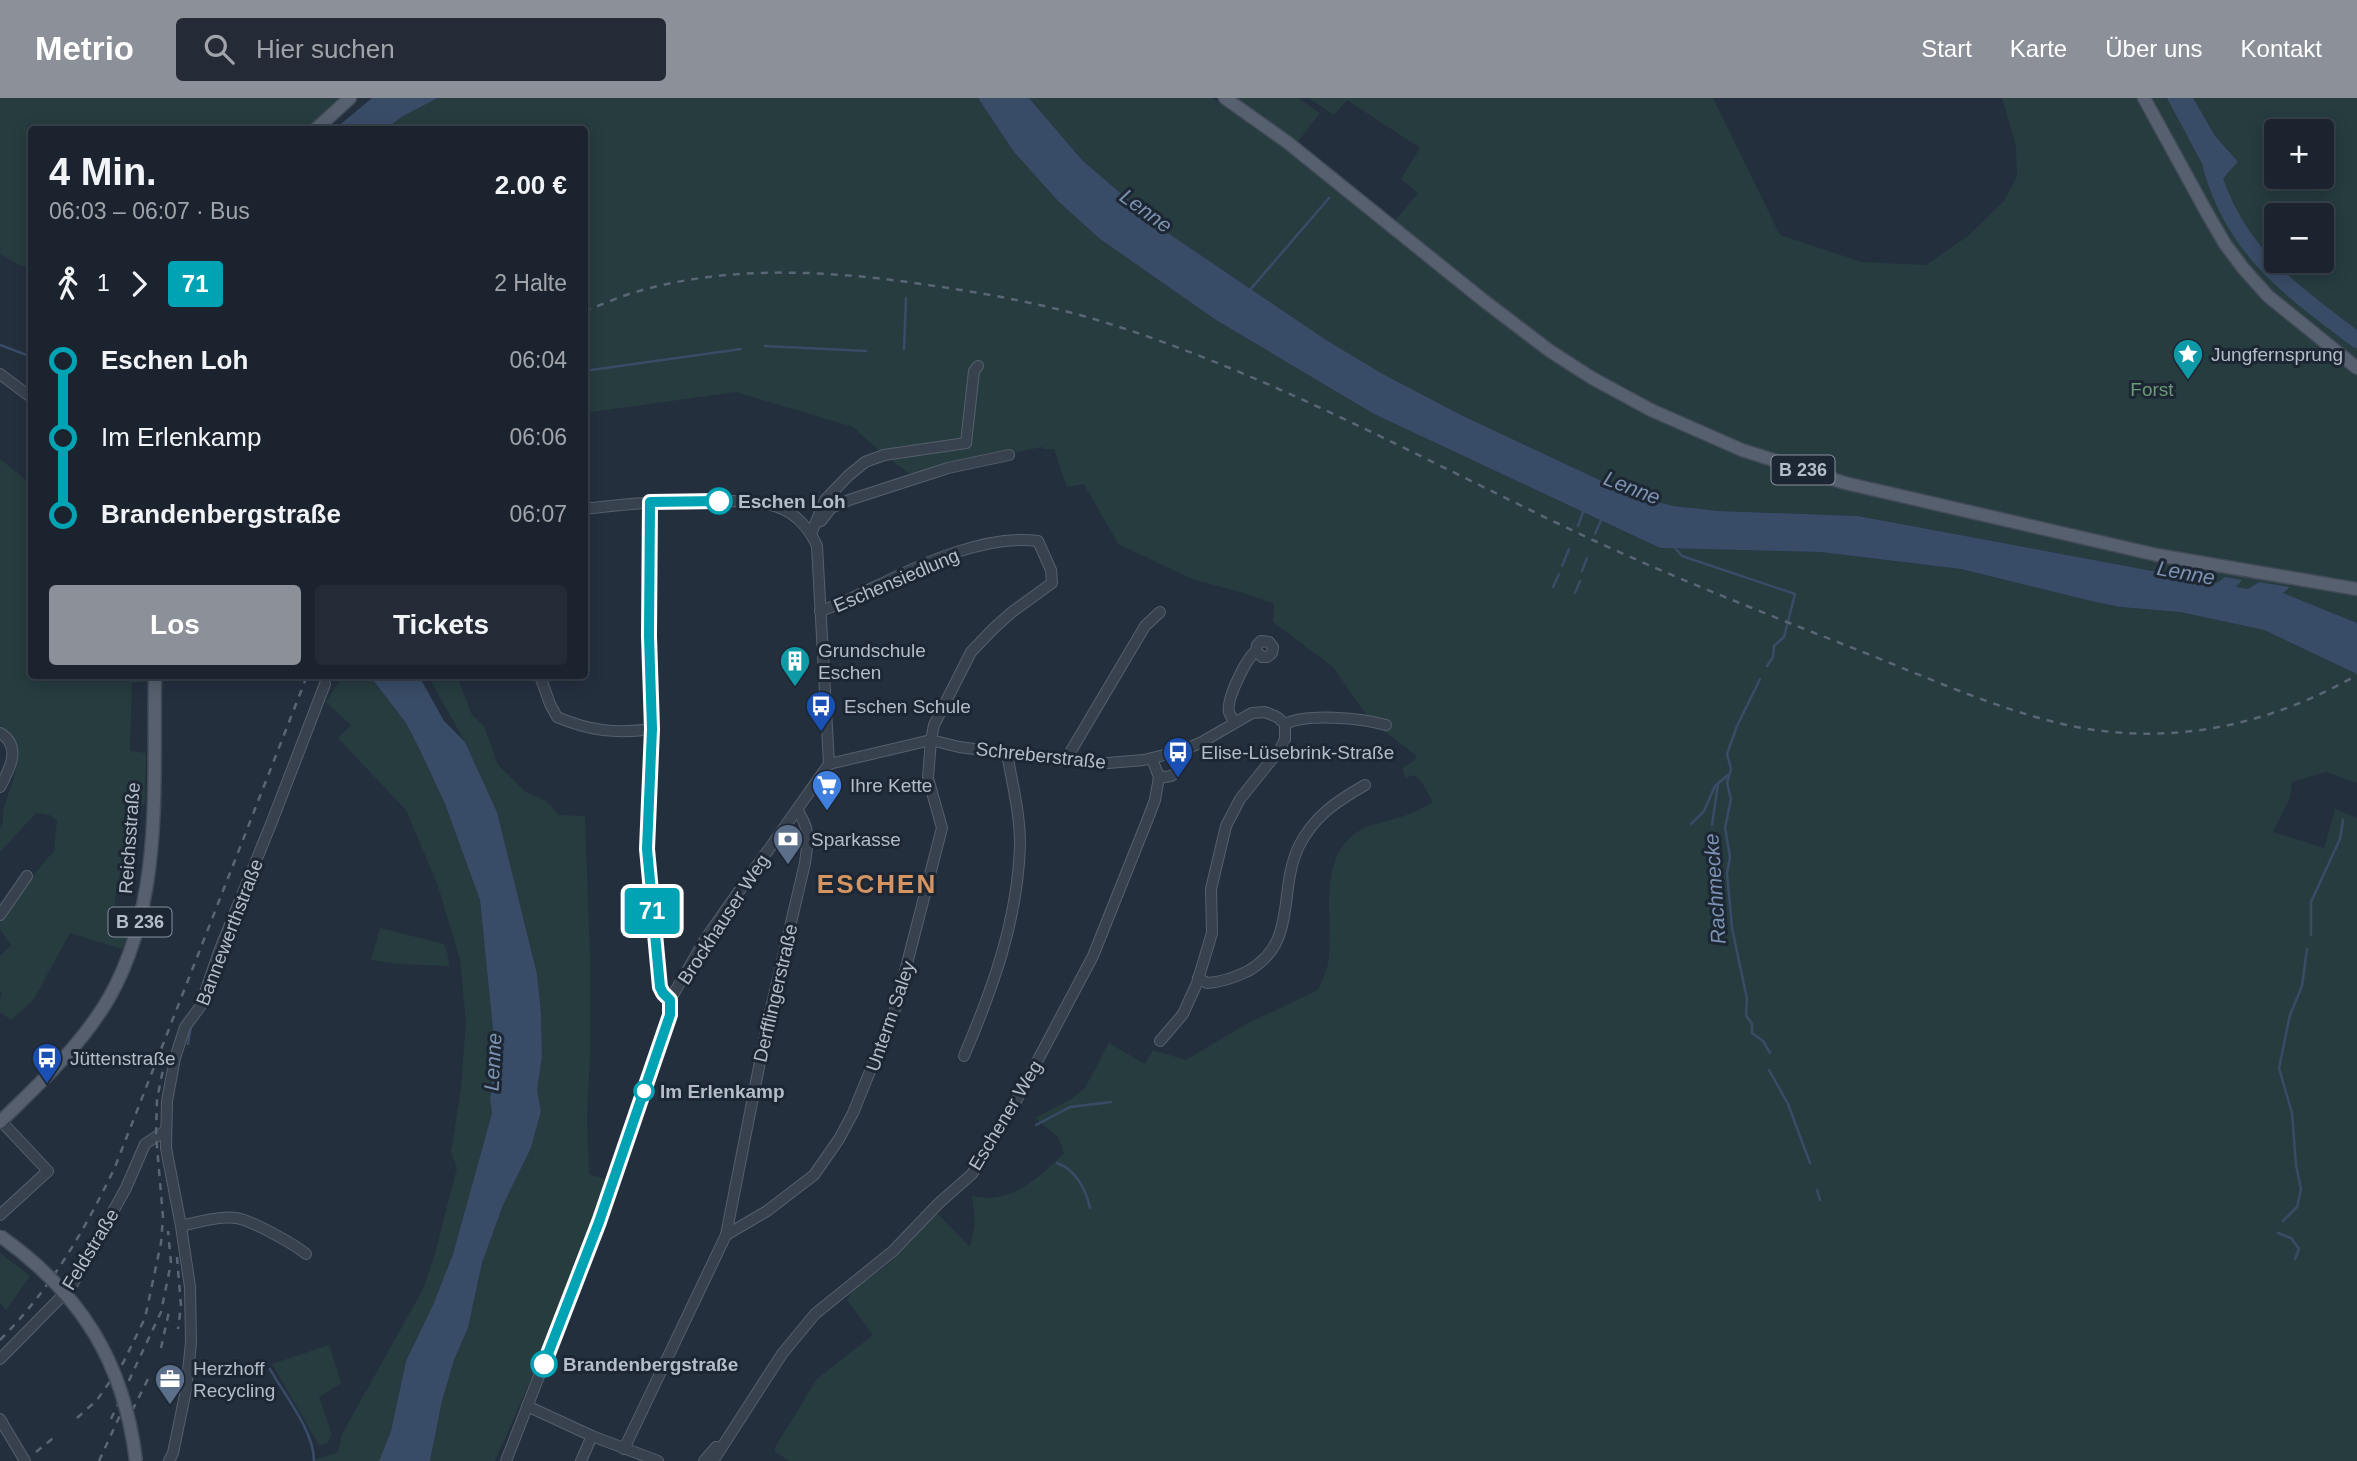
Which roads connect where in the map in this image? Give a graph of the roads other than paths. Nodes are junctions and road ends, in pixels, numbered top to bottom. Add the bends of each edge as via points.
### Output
1 (350, 98) edge
2 (1225, 98) edge
3 (2144, 98) edge
4 (319, 126) edge
5 (978, 366) dead end
6 (2357, 368) edge
7 (0, 374) edge
8 (28, 395) edge
9 (1009, 455) dead end
10 (650, 502) junction
11 (588, 509) edge
12 (811, 534) junction
13 (2357, 589) edge
14 (820, 611) junction
15 (1160, 612) dead end
16 (1256, 651) dead end
17 (155, 679) edge
18 (541, 679) edge
19 (324, 684) dead end
20 (1234, 722) junction
21 (1285, 724) junction
22 (1386, 725) dead end
23 (652, 729) junction
24 (0, 733) edge
25 (931, 740) junction
26 (1007, 753) junction
27 (1173, 756) junction
28 (1152, 759) junction
29 (1065, 761) junction
30 (828, 764) junction
31 (1160, 777) junction
32 (1365, 785) dead end
33 (0, 787) edge
34 (797, 810) junction
35 (27, 876) dead end
36 (0, 915) edge
37 (1198, 978) junction
38 (670, 1000) junction
39 (1160, 1041) dead end
40 (964, 1056) dead end
41 (1, 1121) edge
42 (165, 1131) junction
43 (0, 1215) edge
44 (181, 1226) junction
45 (0, 1236) edge
46 (726, 1236) junction
47 (306, 1254) dead end
48 (0, 1359) edge
49 (527, 1406) junction
50 (0, 1419) edge
51 (592, 1436) junction
52 (725, 1442) junction
53 (624, 1449) junction
54 (25, 1461) edge
55 (136, 1461) edge
56 (169, 1461) edge
57 (506, 1461) edge
58 (581, 1461) edge
59 (658, 1461) edge
60 (704, 1461) edge
61 (713, 1461) edge

1 - 4 main road
2 - 13 main road, B 236 via 1550,351 1651,410 1731,445 1846,483 1939,505 2157,555
3 - 6 main road via 2243,268 2268,296
5 - 12 street via 963,444 884,455 865,463 825,500
7 - 8 street
9 - 12 street via 948,468 849,500 831,508
10 - 11 street
10 - 12 street via 769,505 795,517
10 - 23 street
12 - 14 street via 817,546
14 - 25 street, Eschensiedlung via 908,571 981,546 1008,540 1038,541 1052,583 1012,612 971,652
14 - 30 street
15 - 29 street via 1145,626
16 - 20 street via 1231,698 1228,710
17 - 41 main road, Reichsstraße / B 236 via 149,879 131,952 107,1000 77,1042
18 - 23 street via 557,717 595,730
19 - 42 street, Bannewerthstraße via 201,1007 185,1027 175,1058
20 - 21 street, Schreberstraße via 1265,712
20 - 27 street, Schreberstraße
21 - 22 street, Schreberstraße via 1295,719 1328,718
21 - 37 street via 1281,748 1240,799 1226,826 1211,889 1212,933
23 - 38 street via 647,849 660,987
24 - 33 street via 12,744 13,754
25 - 26 street, Schreberstraße
25 - 30 street
25 - 46 street, Unterm Saley via 928,778 943,828 892,1020 868,1081 839,1139 814,1175
26 - 29 street, Schreberstraße
26 - 40 street via 1020,843 1013,912 1004,952
27 - 28 street, Schreberstraße
27 - 31 street via 1176,772
28 - 29 street, Schreberstraße
28 - 31 street
30 - 34 street, Brockhauser Weg
31 - 52 street, Eschener Weg via 1093,956 972,1174 893,1251 815,1314 782,1354
32 - 37 street via 1329,807 1300,846 1287,885 1279,939 1268,957 1235,978 1207,983
34 - 38 street, Brockhauser Weg via 706,938
34 - 46 street, Derfflingerstraße via 806,823 805,863
35 - 36 street
37 - 39 street via 1182,1014
38 - 49 street, Brockhauser Weg via 670,1015 599,1222
41 - 43 street via 48,1171
42 - 44 street, Bannewerthstraße
42 - 48 street, Feldstraße via 145,1144 71,1287
44 - 47 street via 234,1217
44 - 56 street, Bannewerthstraße via 190,1287 191,1343 186,1390
45 - 55 main road, bridge via 60,1285 99,1338 127,1409
46 - 53 street, Derfflingerstraße
49 - 51 street
49 - 57 street, Brockhauser Weg
50 - 54 street
51 - 53 street
51 - 58 street
52 - 60 street
52 - 61 street, Eschener Weg
53 - 59 street

